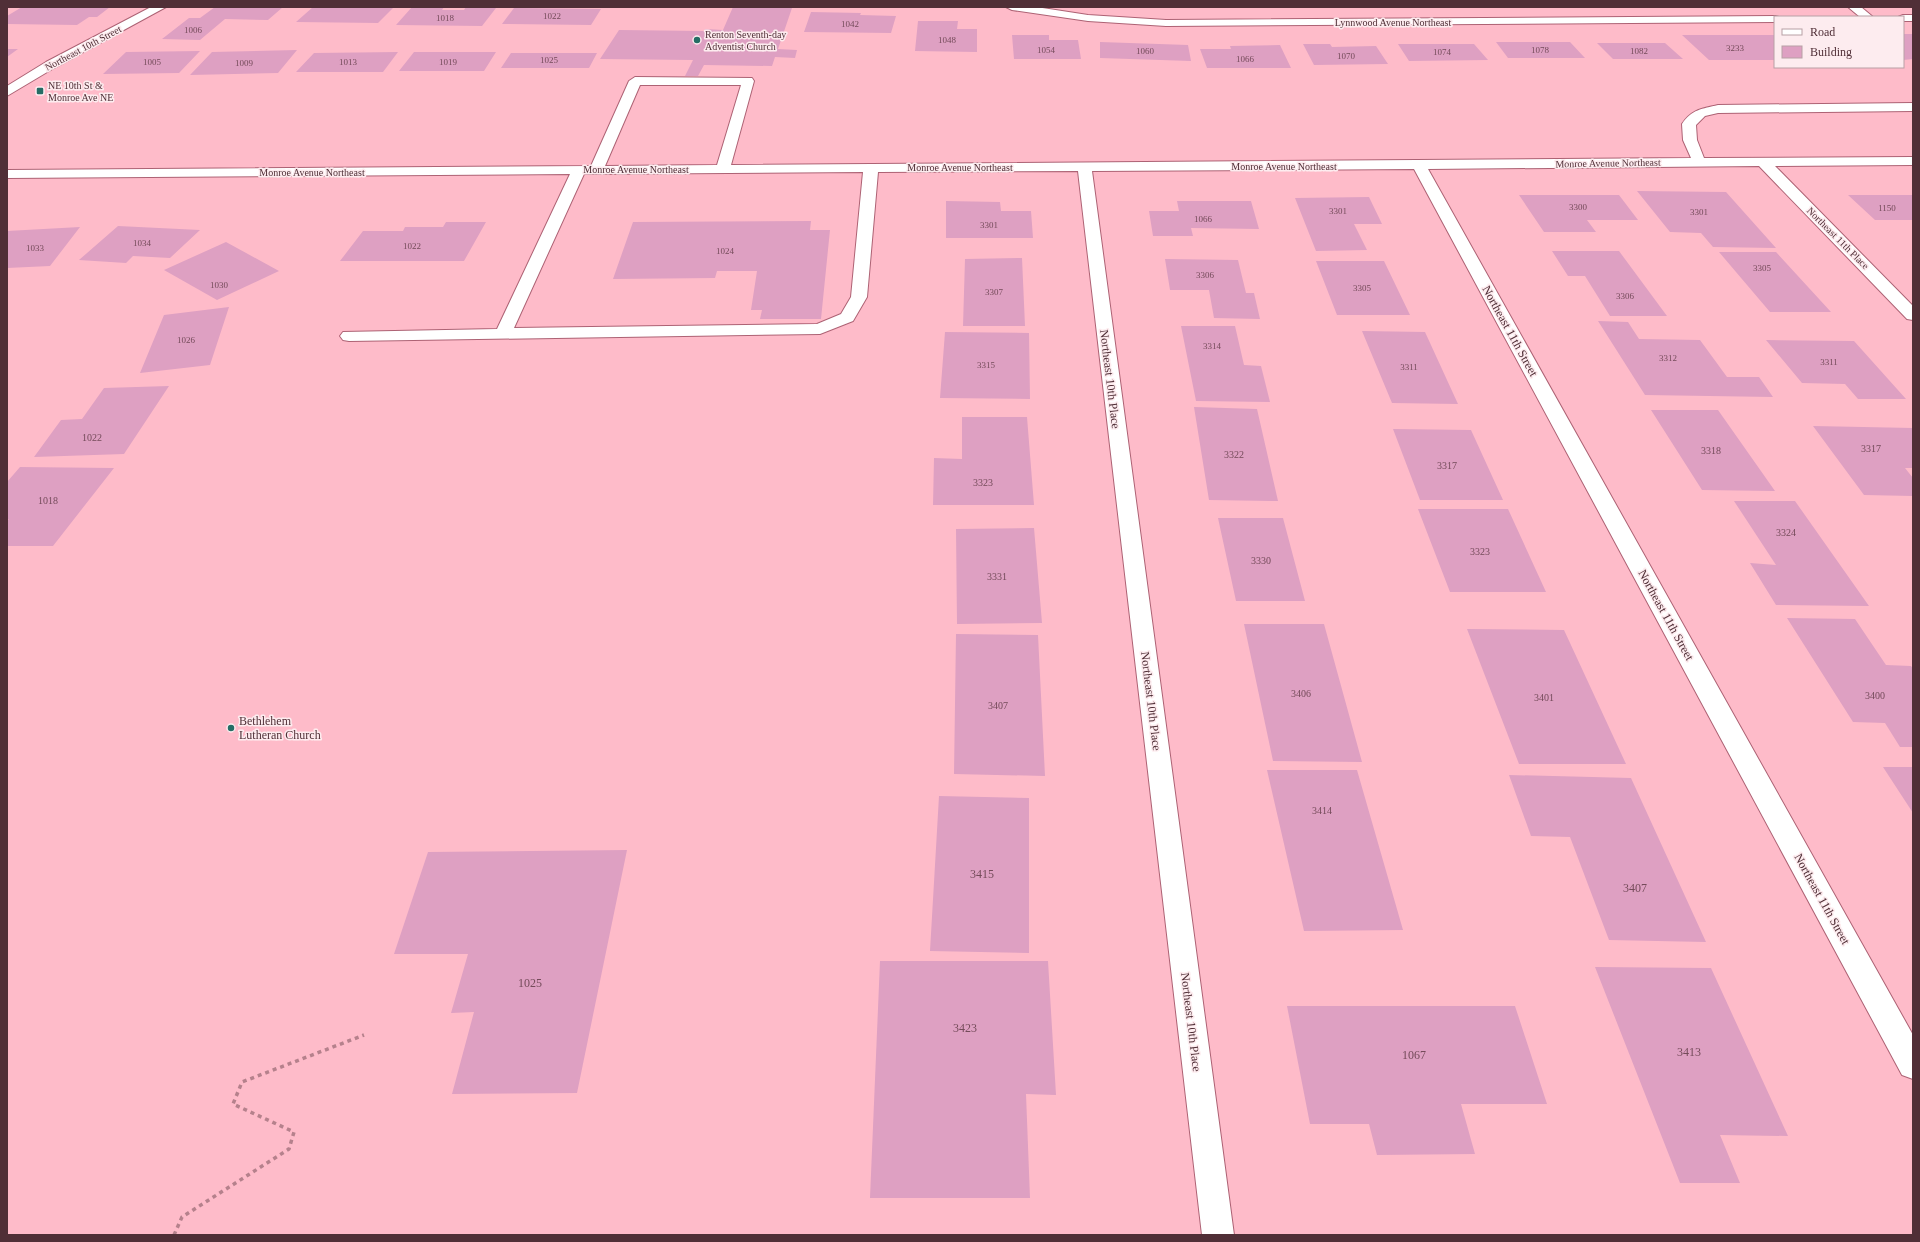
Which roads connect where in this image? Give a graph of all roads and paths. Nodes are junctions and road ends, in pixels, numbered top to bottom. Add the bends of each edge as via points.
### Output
1 (160, 7) edge
2 (1012, 7) edge
3 (1854, 7) edge
4 (1778, 13) edge
5 (1867, 16) edge
6 (7, 92) edge
7 (1913, 107) edge
8 (1762, 161) junction
9 (1913, 161) edge
10 (1698, 162) junction
11 (1419, 165) junction
12 (1084, 166) junction
13 (871, 168) junction
14 (723, 169) junction
15 (579, 170) junction
16 (596, 170) junction
17 (7, 174) edge
18 (1913, 315) edge
19 (503, 333) junction
20 (349, 336) dead end
21 (364, 1035) dead end
22 (1913, 1064) edge
23 (174, 1235) edge
24 (1218, 1235) edge

1 - 6 street, Northeast 10th Street via 50,65
2 - 4 street, Lynnwood Avenue Northeast via 1088,18 1166,23
3 - 5 street
7 - 10 street via 1718,108 1700,113 1689,124 1690,140
8 - 9 street, Monroe Avenue Northeast
8 - 10 street, Monroe Avenue Northeast
8 - 18 street, Northeast 11th Place
10 - 11 street, Monroe Avenue Northeast
11 - 12 street, Monroe Avenue Northeast
11 - 22 street, Northeast 11th Street
12 - 13 street, Monroe Avenue Northeast
12 - 24 street, Northeast 10th Place
13 - 14 street, Monroe Avenue Northeast
13 - 19 street via 858,297 847,317 820,329
14 - 16 street, Monroe Avenue Northeast
14 - 16 street via 748,81 635,81
15 - 16 street, Monroe Avenue Northeast
15 - 17 street, Monroe Avenue Northeast
15 - 19 street
19 - 20 street
21 - 23 path via 242,1082 234,1104 294,1132 289,1149 182,1216

